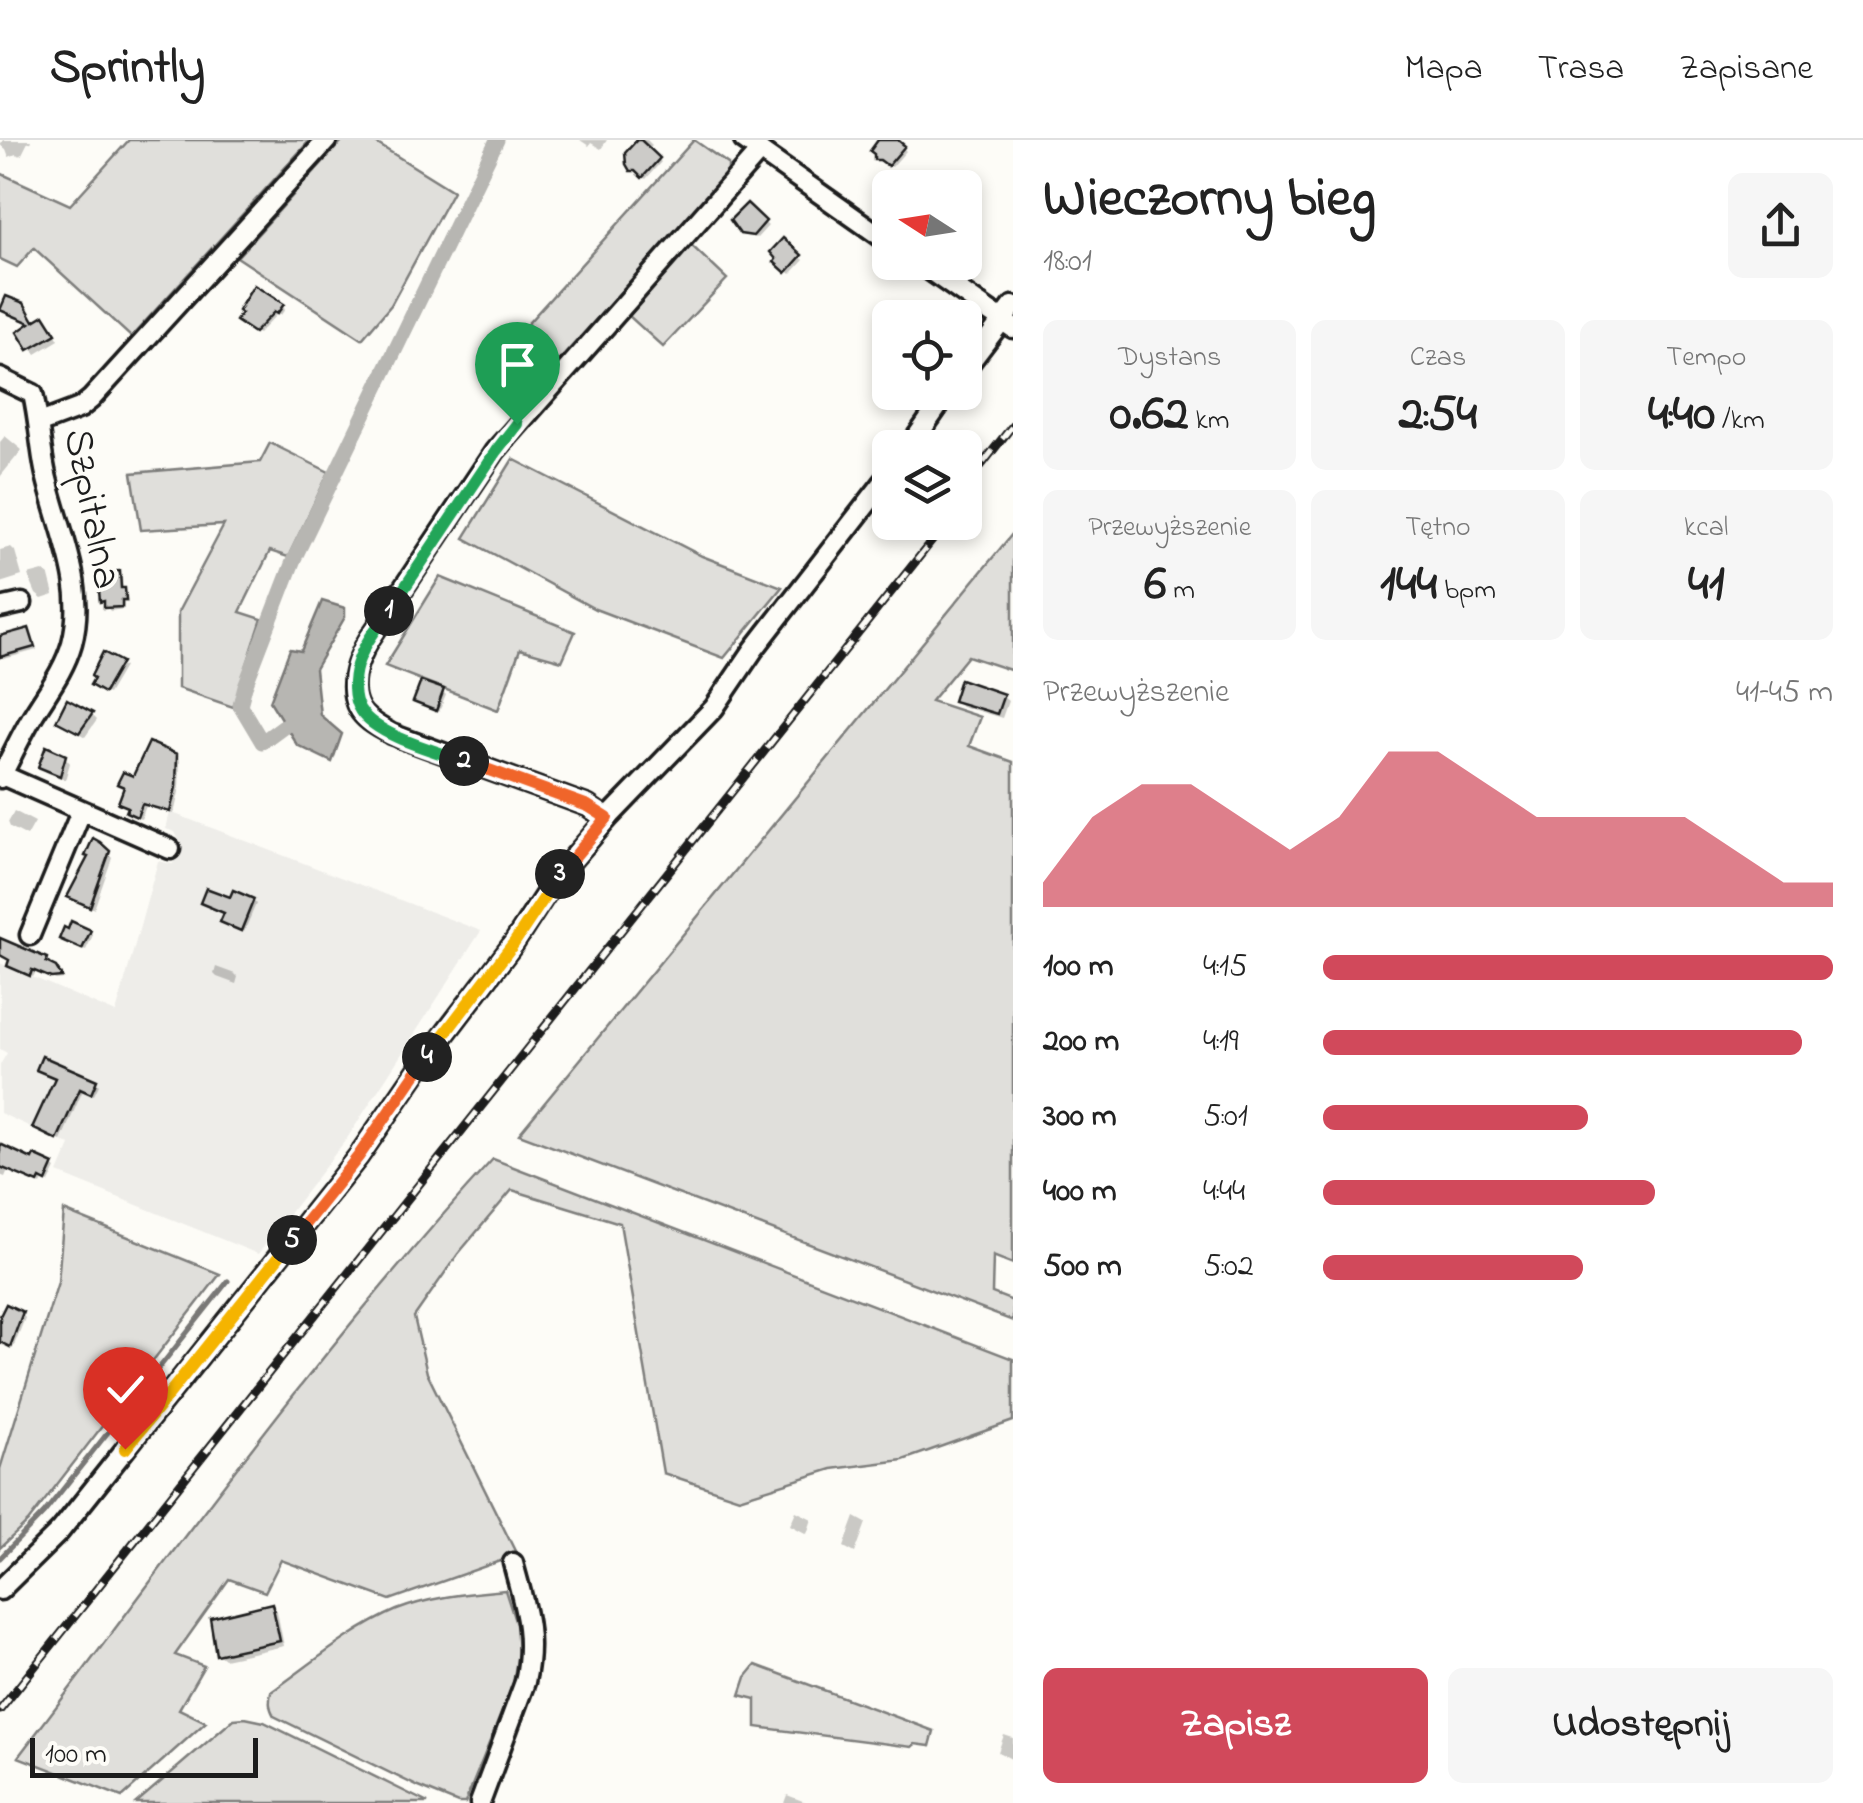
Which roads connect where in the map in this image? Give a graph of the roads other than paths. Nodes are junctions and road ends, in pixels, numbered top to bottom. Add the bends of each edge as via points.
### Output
1 (327, 140) edge
2 (744, 140) edge
3 (760, 151) junction
4 (872, 230) edge
5 (948, 280) edge
6 (1010, 318) edge
7 (982, 350) edge
8 (0, 378) edge
9 (40, 423) junction
10 (872, 497) edge
11 (22, 602) dead end
12 (0, 608) edge
13 (1, 777) edge
14 (82, 812) junction
15 (607, 818) junction
16 (170, 849) dead end
17 (30, 935) dead end
18 (513, 1563) dead end
19 (0, 1590) edge
20 (480, 1803) edge

1 - 9 street via 91,399
2 - 3 street
3 - 4 street
3 - 15 street via 517,424 356,665 355,696 371,722
5 - 6 street
6 - 7 street
8 - 9 street, Szpitalna via 32,394
9 - 13 street, Szpitalna via 77,607 62,670
10 - 15 street via 714,708
11 - 12 street
13 - 14 street, Szpitalna
14 - 16 street, Szpitalna
14 - 17 street
15 - 19 street via 556,878 358,1157 60,1531
18 - 20 street via 530,1628 528,1666

